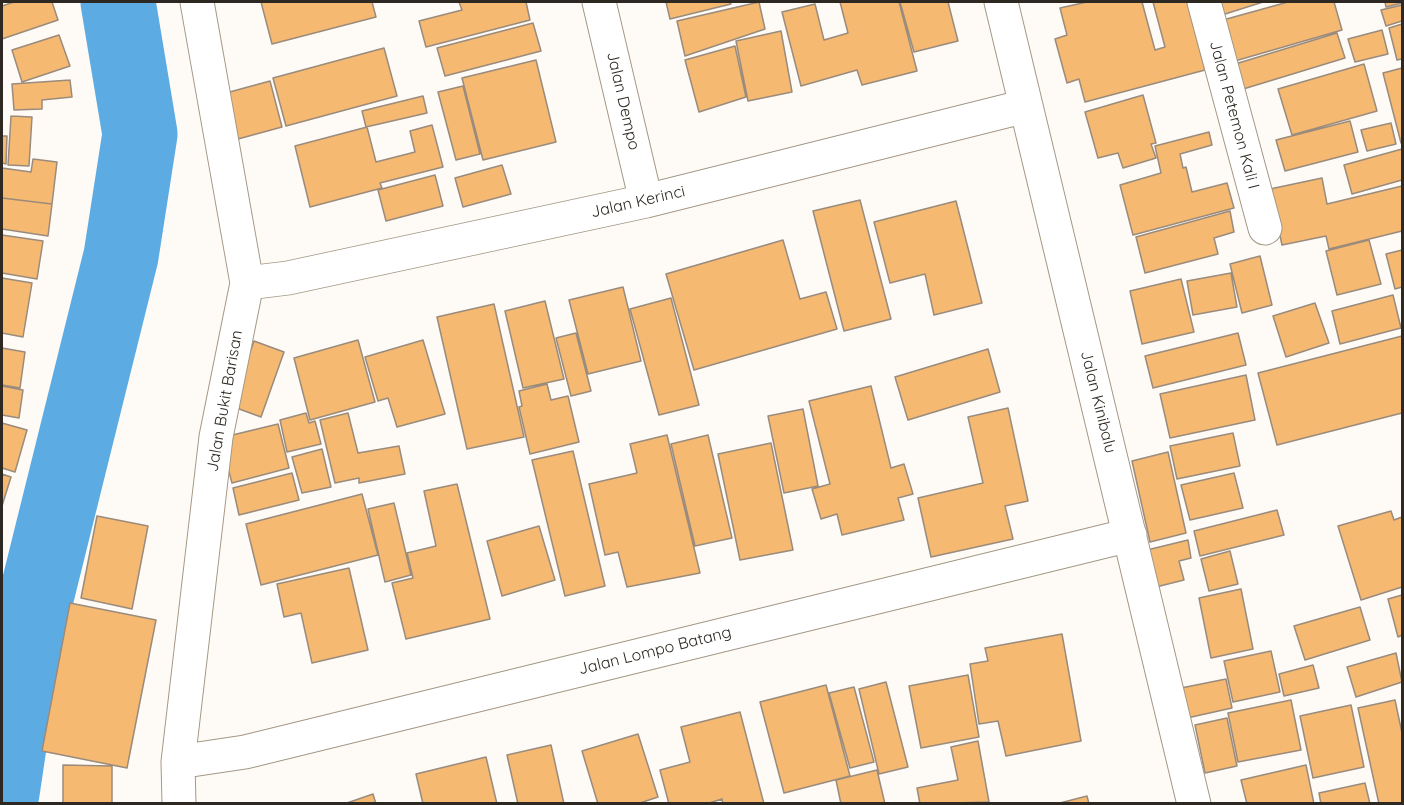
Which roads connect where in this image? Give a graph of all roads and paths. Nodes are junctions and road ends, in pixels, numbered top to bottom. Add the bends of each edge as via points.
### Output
1 (197, 2) edge
2 (599, 2) edge
3 (1001, 2) edge
4 (1204, 2) edge
5 (1026, 106) junction
6 (646, 201) junction
7 (1264, 228) dead end
8 (247, 283) junction
9 (1130, 535) junction
10 (178, 762) junction
11 (179, 804) edge
12 (1194, 804) edge

1 - 8 street, Jalan Bukit Barisan
2 - 6 street, Jalan Dempo
3 - 5 street, Jalan Kinibalu
4 - 7 street, Jalan Petemon Kali I
5 - 6 street, Jalan Kerinci
5 - 9 street, Jalan Kinibalu
6 - 8 street, Jalan Kerinci via 288,278
8 - 10 street, Jalan Bukit Barisan via 216,437
9 - 10 street, Jalan Lompo Batang via 245,752
9 - 12 street, Jalan Kinibalu
10 - 11 street, Jalan Bukit Barisan

